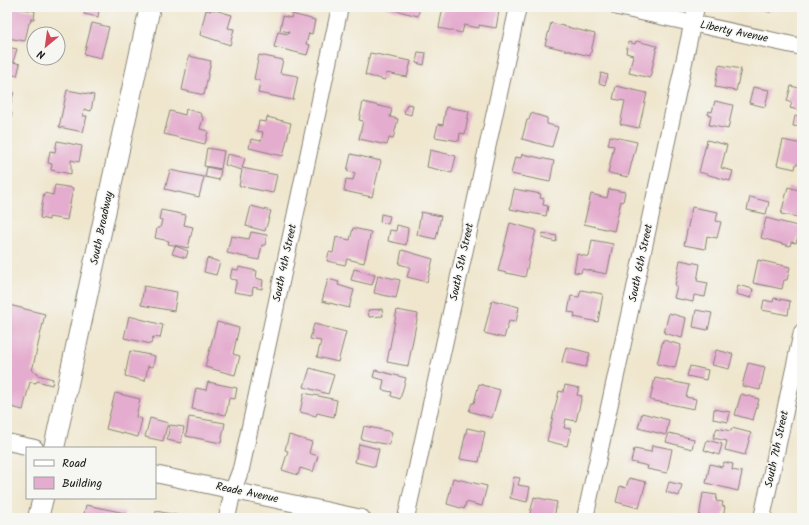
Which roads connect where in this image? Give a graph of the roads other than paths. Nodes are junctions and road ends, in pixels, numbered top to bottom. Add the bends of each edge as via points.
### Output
1 (150, 7) edge
2 (340, 7) edge
3 (518, 7) edge
4 (618, 7) edge
5 (696, 7) edge
6 (693, 23) junction
7 (802, 46) edge
8 (802, 332) edge
9 (7, 442) edge
10 (30, 447) edge
11 (54, 447) edge
12 (156, 474) edge
13 (233, 490) junction
14 (43, 499) edge
15 (38, 518) edge
16 (227, 518) edge
17 (362, 518) edge
18 (406, 518) edge
19 (585, 518) edge
20 (762, 518) edge

1 - 11 street, South Broadway
2 - 13 street, South 4th Street via 242,461
3 - 18 street, South 5th Street
4 - 6 street, Liberty Avenue
5 - 6 street, South 6th Street
6 - 7 street, Liberty Avenue
6 - 19 street, South 6th Street
8 - 20 street, South 7th Street
9 - 10 street
12 - 13 street, Reade Avenue
13 - 16 street, South 4th Street
13 - 17 street, Reade Avenue
14 - 15 street

